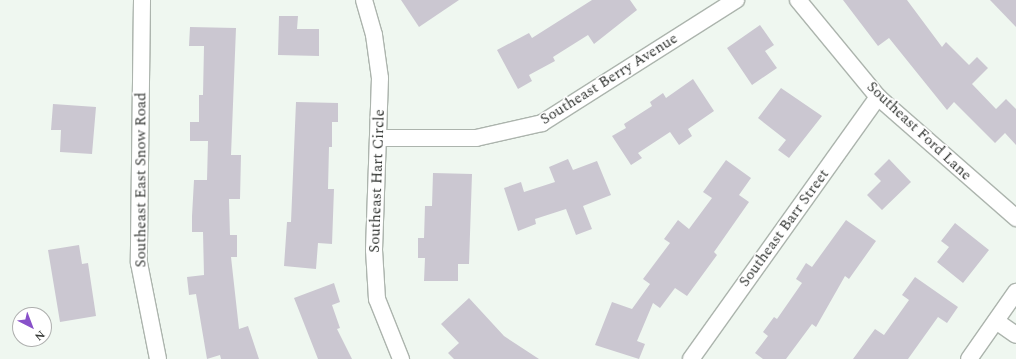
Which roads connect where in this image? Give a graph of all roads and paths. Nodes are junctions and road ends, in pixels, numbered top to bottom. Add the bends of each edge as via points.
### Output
1 (142, 0) edge
2 (364, 0) edge
3 (736, 0) edge
4 (798, 0) edge
5 (878, 97) junction
6 (378, 138) junction
7 (1016, 218) edge
8 (1016, 292) edge
9 (996, 321) junction
10 (1016, 335) edge
11 (158, 359) edge
12 (401, 359) edge
13 (690, 359) edge
14 (969, 359) edge

1 - 11 street, Southeast East Snow Road via 139,263
2 - 6 street, Southeast Hart Circle via 374,36 380,78
3 - 6 street, Southeast Berry Avenue via 542,123 476,138
4 - 5 street, Southeast Ford Lane
5 - 7 street, Southeast Ford Lane
5 - 13 street, Southeast Barr Street
6 - 12 street, Southeast Hart Circle via 374,250 377,299
8 - 9 street
9 - 10 street
9 - 14 street

